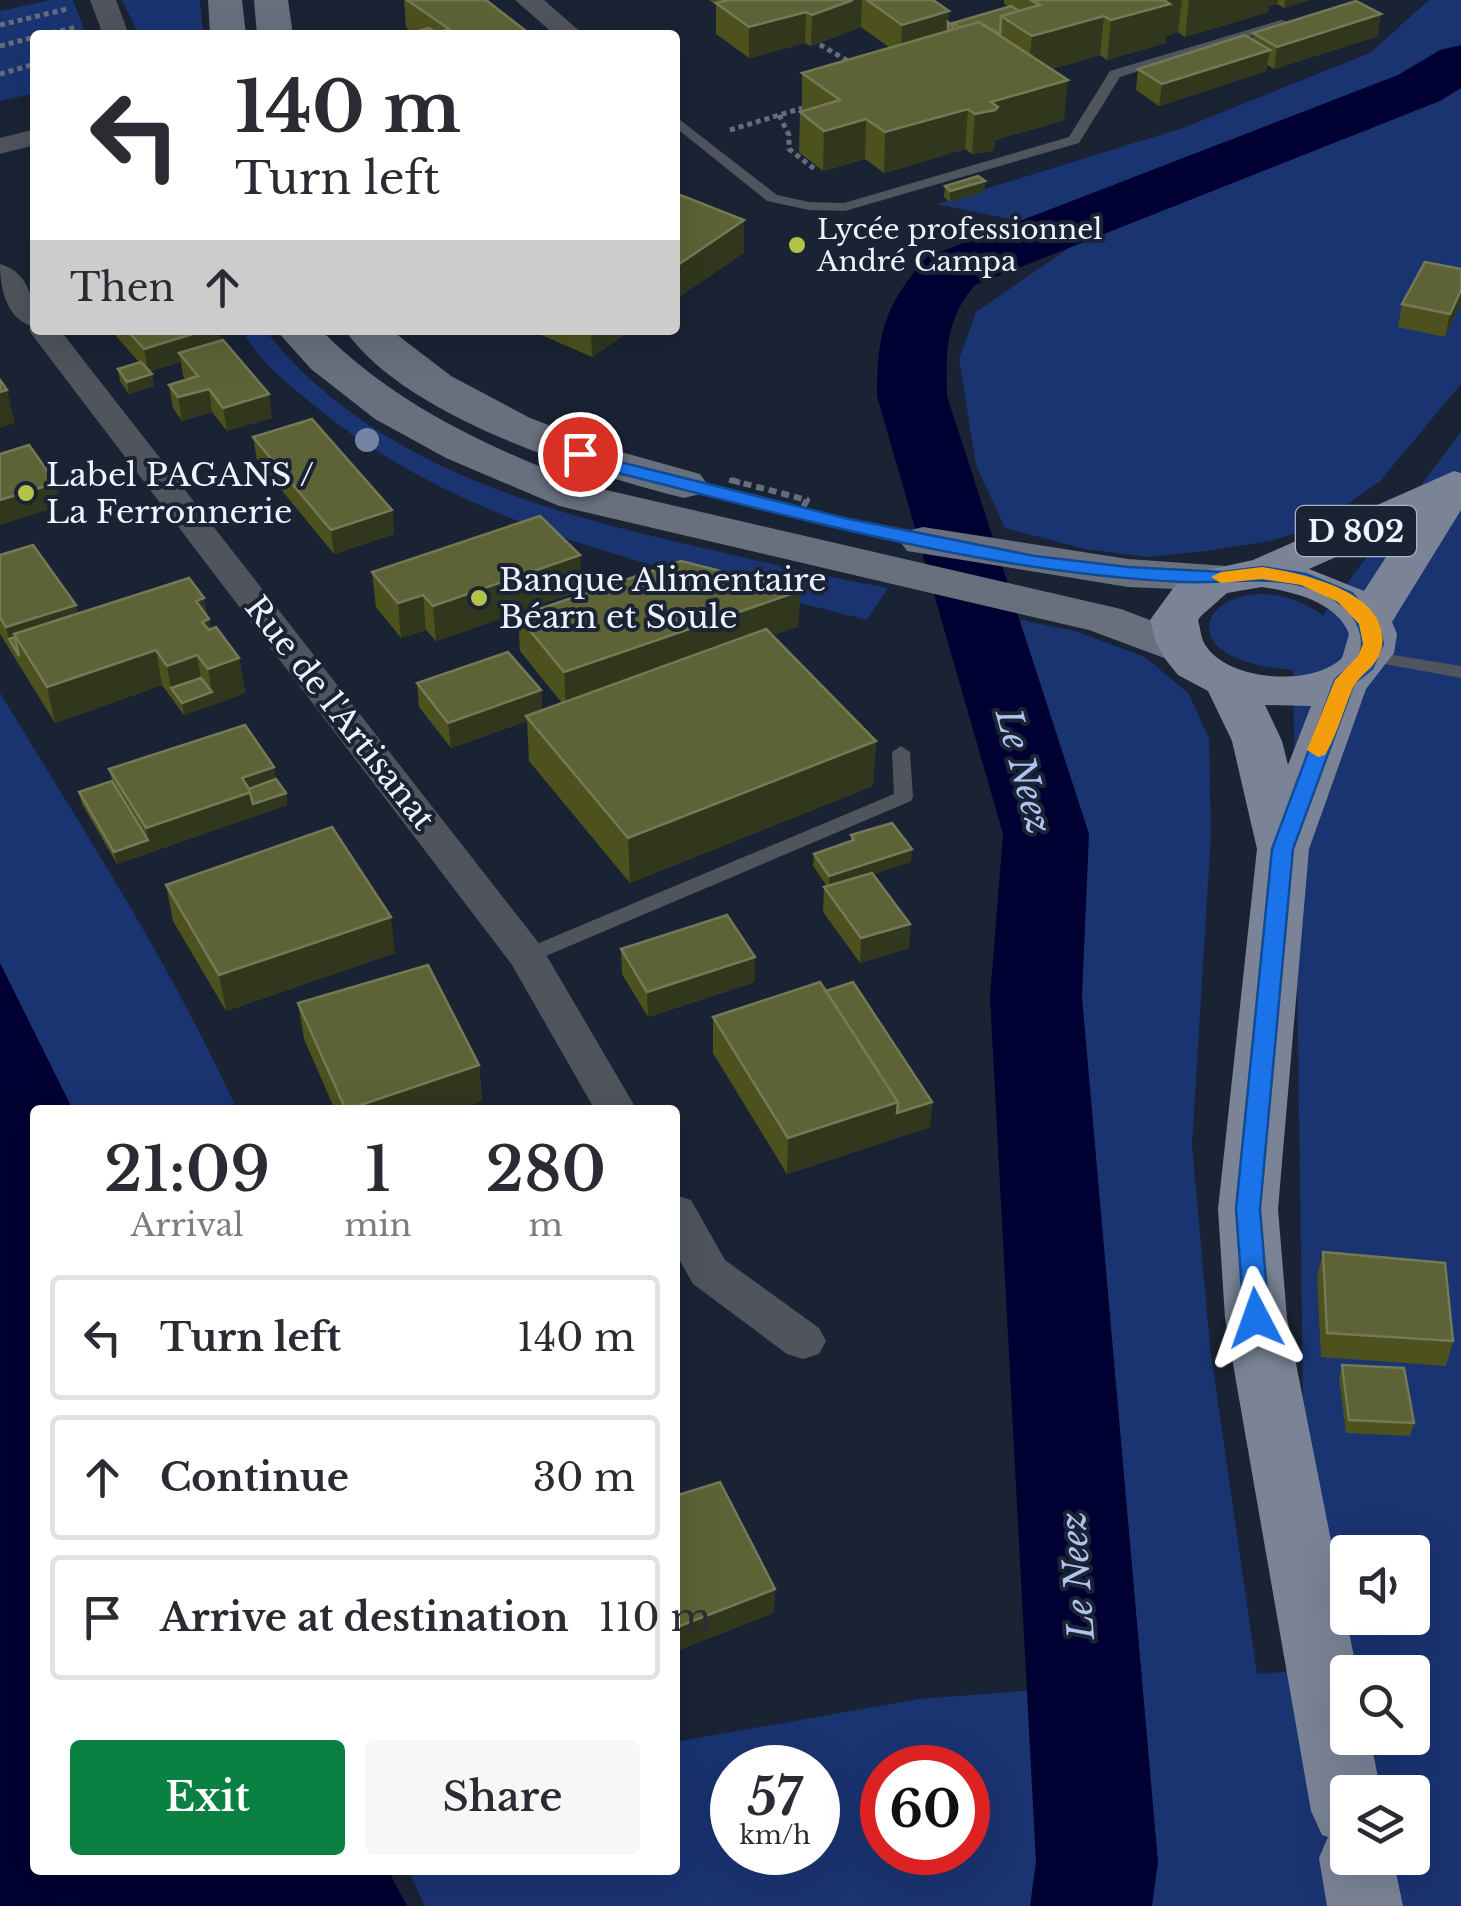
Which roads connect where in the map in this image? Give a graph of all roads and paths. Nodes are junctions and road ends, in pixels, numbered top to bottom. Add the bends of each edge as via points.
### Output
1 (225, 0) edge
2 (270, 0) edge
3 (528, 0) edge
4 (103, 1) edge
5 (1304, 17) edge
6 (0, 25) edge
7 (114, 30) edge
8 (228, 30) edge
9 (274, 30) edge
10 (565, 30) edge
11 (803, 34) edge
12 (30, 38) edge
13 (0, 46) edge
14 (852, 64) edge
15 (30, 65) edge
16 (0, 74) edge
17 (814, 104) edge
18 (779, 115) junction
19 (680, 124) edge
20 (30, 137) edge
21 (696, 137) junction
22 (0, 146) edge
23 (817, 171) edge
24 (0, 272) edge
25 (30, 311) edge
26 (48, 335) edge
27 (302, 335) edge
28 (372, 335) edge
29 (1456, 483) edge
30 (910, 557) junction
31 (1242, 575) junction
32 (1032, 581) junction
33 (1183, 650) junction
34 (1361, 653) junction
35 (1461, 672) edge
36 (1228, 682) junction
37 (901, 752) dead end
38 (1282, 849) junction
39 (527, 956) junction
40 (613, 1105) edge
41 (680, 1221) edge
42 (803, 1341) dead end
43 (1341, 1775) edge
44 (1359, 1875) edge
45 (1365, 1906) edge

1 - 8 main road
2 - 9 main road
3 - 10 street
4 - 6 path
4 - 7 street
5 - 21 lane via 1115,74 1074,140 845,207 772,198
11 - 14 path
12 - 13 path
15 - 16 path
17 - 18 path
18 - 21 path
18 - 23 path via 789,149
19 - 21 lane
20 - 22 street
24 - 25 street
26 - 39 street, Rue de l'Artisanat
27 - 30 main road via 337,369 431,436 575,496
28 - 30 main road via 436,386 544,440
29 - 31 main road, D 802
29 - 34 main road, D 802
30 - 32 main road
31 - 32 main road via 1128,573
31 - 33 main road via 1189,594 1174,620
31 - 34 main road via 1306,580 1345,598
32 - 33 main road
33 - 36 main road
34 - 35 lane
34 - 36 main road via 1310,692 1268,692
34 - 38 main road, D 802
36 - 38 main road, D 802 via 1257,741
37 - 39 lane via 904,798
38 - 43 main road, D 802 via 1248,1209 1256,1318
39 - 40 street, Rue de l'Artisanat
41 - 42 street via 710,1272
44 - 45 main road

